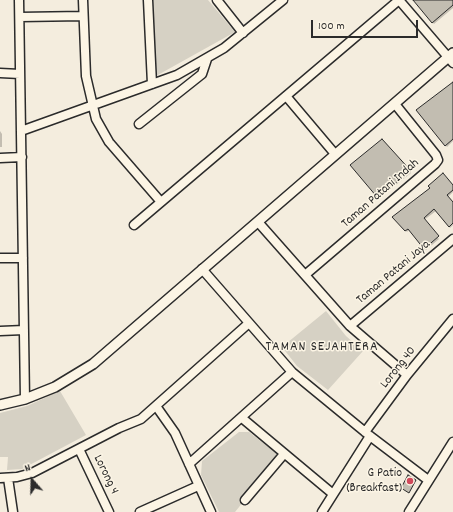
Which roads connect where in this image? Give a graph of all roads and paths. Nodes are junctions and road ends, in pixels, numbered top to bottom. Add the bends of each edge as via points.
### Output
1 (19, 0) edge
2 (83, 0) edge
3 (148, 0) edge
4 (217, 0) edge
5 (283, 0) edge
6 (399, 0) edge
7 (83, 16) junction
8 (20, 17) junction
9 (243, 33) junction
10 (451, 58) edge
11 (208, 59) junction
12 (0, 73) edge
13 (20, 74) junction
14 (152, 84) junction
15 (286, 96) junction
16 (395, 104) junction
17 (92, 106) junction
18 (139, 124) dead end
19 (21, 131) junction
20 (335, 154) junction
21 (22, 157) junction
22 (0, 158) edge
23 (161, 202) junction
24 (258, 222) junction
25 (134, 225) dead end
26 (453, 239) edge
27 (0, 258) edge
28 (23, 258) junction
29 (202, 269) junction
30 (305, 275) junction
31 (453, 319) edge
32 (249, 323) junction
33 (350, 326) junction
34 (24, 330) junction
35 (0, 331) edge
36 (292, 372) junction
37 (407, 375) junction
38 (25, 399) junction
39 (0, 405) edge
40 (156, 406) junction
41 (242, 418) junction
42 (367, 434) junction
43 (453, 442) edge
44 (79, 449) junction
45 (284, 454) junction
46 (189, 464) junction
47 (4, 478) edge
48 (428, 480) junction
49 (198, 486) junction
50 (333, 494) junction
51 (245, 500) dead end
52 (13, 512) edge
53 (109, 512) edge
54 (140, 512) edge
55 (211, 512) edge
56 (322, 512) edge
57 (409, 512) edge

1 - 8 street
2 - 7 street
3 - 14 street
4 - 9 street
5 - 9 street
6 - 10 street
6 - 15 street
7 - 8 street
7 - 17 street via 86,76
8 - 13 street
9 - 11 street
10 - 16 street
11 - 14 street
11 - 18 street via 202,74
12 - 13 street
13 - 19 street
14 - 17 street
15 - 20 street
15 - 23 street
16 - 20 street
16 - 30 street, Taman Patani Indah via 438,160
17 - 19 street
17 - 23 street via 108,142
19 - 21 street
20 - 24 street
21 - 22 street
21 - 28 street
23 - 25 street
24 - 29 street
24 - 30 street
26 - 33 street, Taman Patani Jaya
27 - 28 street
28 - 34 street
29 - 32 street
29 - 38 street via 93,364 55,387
30 - 33 street
31 - 37 street, Lorong 40
32 - 36 street
32 - 40 street
33 - 37 street
34 - 35 street
34 - 38 street
36 - 41 street
36 - 42 street
37 - 42 street, Lorong 40
38 - 39 street
40 - 44 street via 141,419
40 - 46 street via 169,422
41 - 45 street
41 - 46 street
42 - 48 street
42 - 50 street, Lorong 40
43 - 48 street
44 - 47 street via 32,473
44 - 53 street, Lorong 4
45 - 50 street
45 - 51 street
46 - 49 street
47 - 52 street
48 - 57 street
49 - 54 street
49 - 55 street
50 - 56 street, Lorong 40

